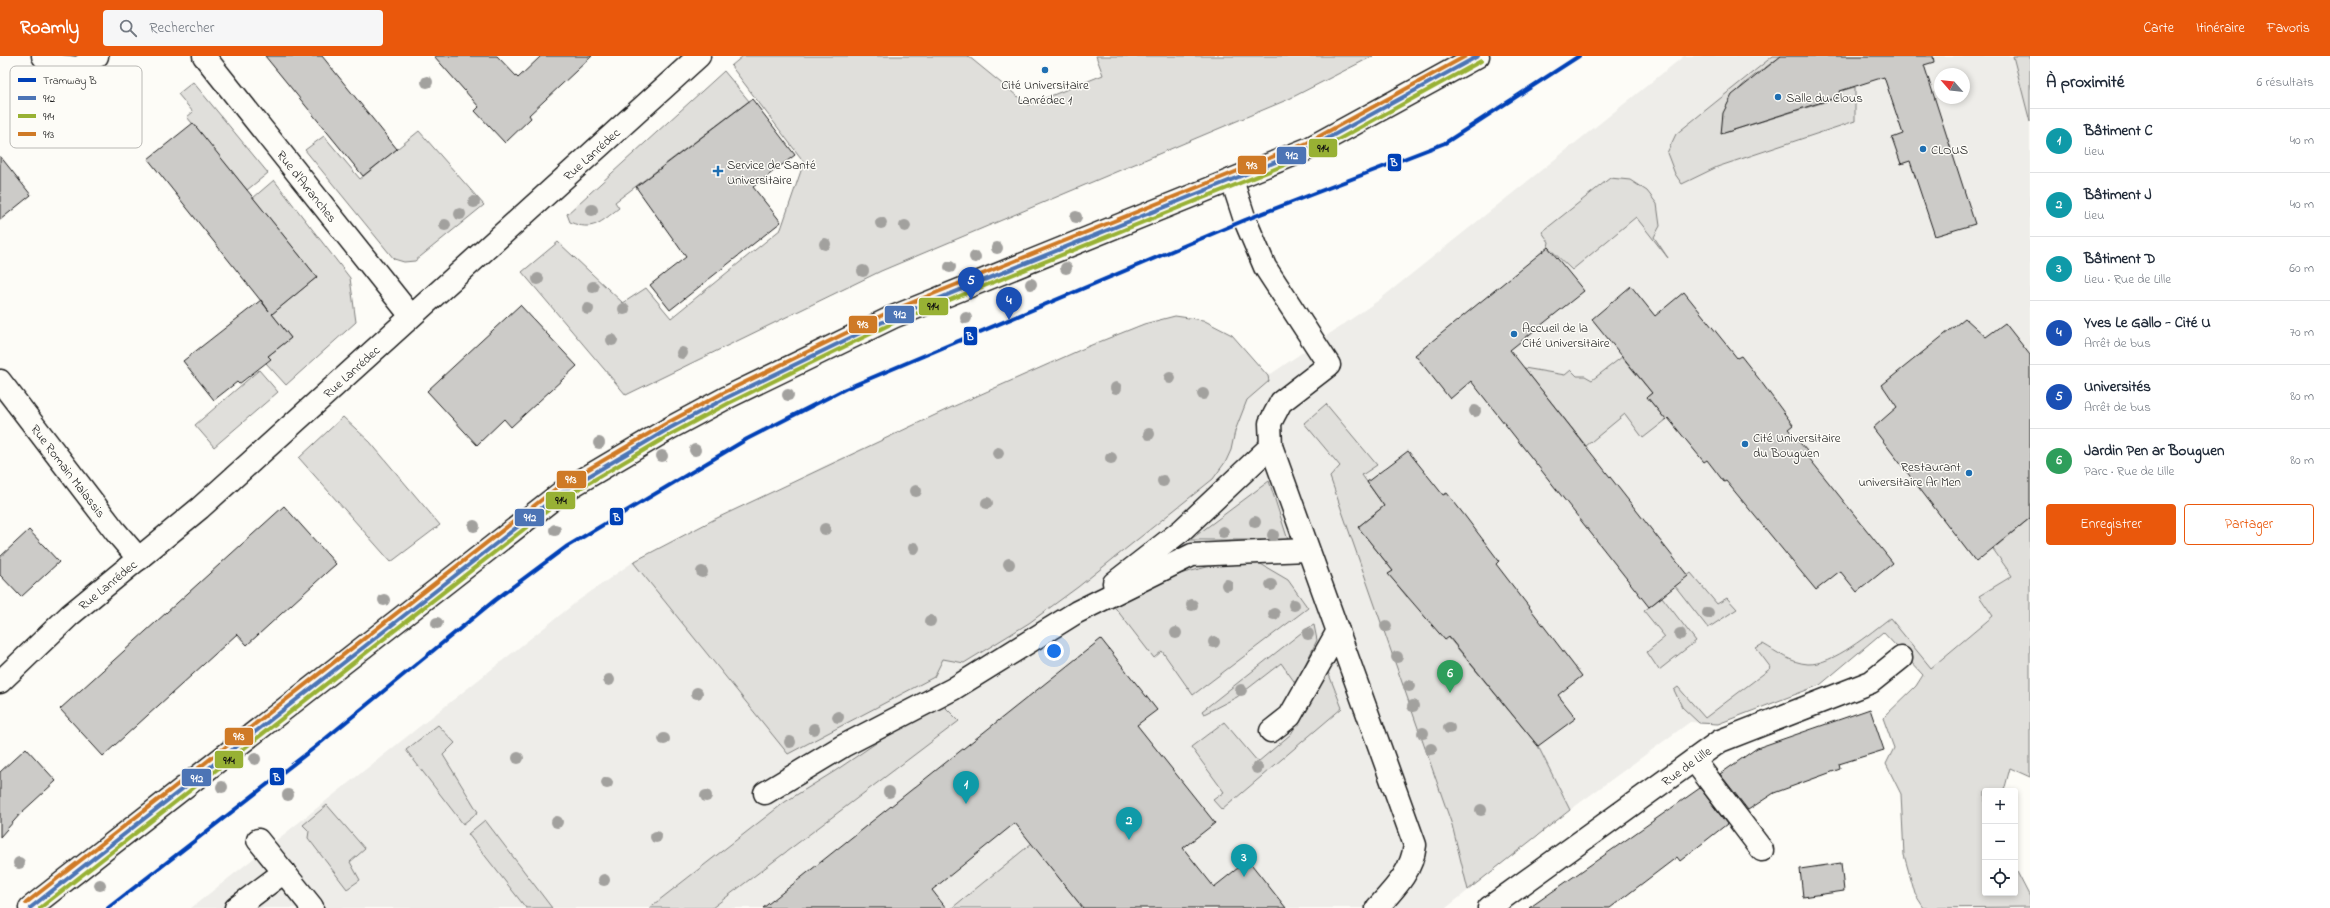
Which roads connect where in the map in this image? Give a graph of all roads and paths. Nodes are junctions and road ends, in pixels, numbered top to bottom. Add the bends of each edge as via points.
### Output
1 (43, 56) edge
2 (97, 56) edge
3 (204, 56) edge
4 (699, 56) edge
5 (1478, 56) edge
6 (60, 66) edge
7 (83, 66) edge
8 (1232, 180) junction
9 (411, 316) junction
10 (0, 381) edge
11 (1271, 446) junction
12 (1307, 550) junction
13 (139, 559) junction
14 (1077, 612) junction
15 (1338, 631) junction
16 (1901, 658) dead end
17 (0, 682) edge
18 (1270, 731) dead end
19 (1694, 760) junction
20 (765, 793) dead end
21 (258, 840) dead end
22 (1762, 850) dead end
23 (284, 872) junction
24 (30, 908) edge
25 (236, 908) edge
26 (310, 908) edge
27 (1377, 908) edge
28 (1489, 908) edge

1 - 6 street via 50,65
2 - 7 street
3 - 9 street, Rue d'Avranches
4 - 9 street, Rue Lanrédec
5 - 8 street via 1310,148
8 - 11 street via 1265,267 1329,365 1282,402 1270,423
8 - 24 street via 893,317 726,398 603,466 562,492
9 - 13 street, Rue Lanrédec via 195,513
10 - 13 street, Rue Romain Malassis
11 - 12 street
11 - 14 street via 1182,530
12 - 14 street via 1192,555
12 - 15 street
13 - 17 street, Rue Lanrédec via 70,615
14 - 20 street via 953,689 843,746
15 - 18 street via 1290,716
15 - 27 street via 1415,845 1413,858 1403,879
16 - 19 street, Rue de Lille via 1871,682 1720,741
19 - 22 street
19 - 28 street, Rue de Lille
21 - 23 street
23 - 25 street
23 - 26 street via 312,907

